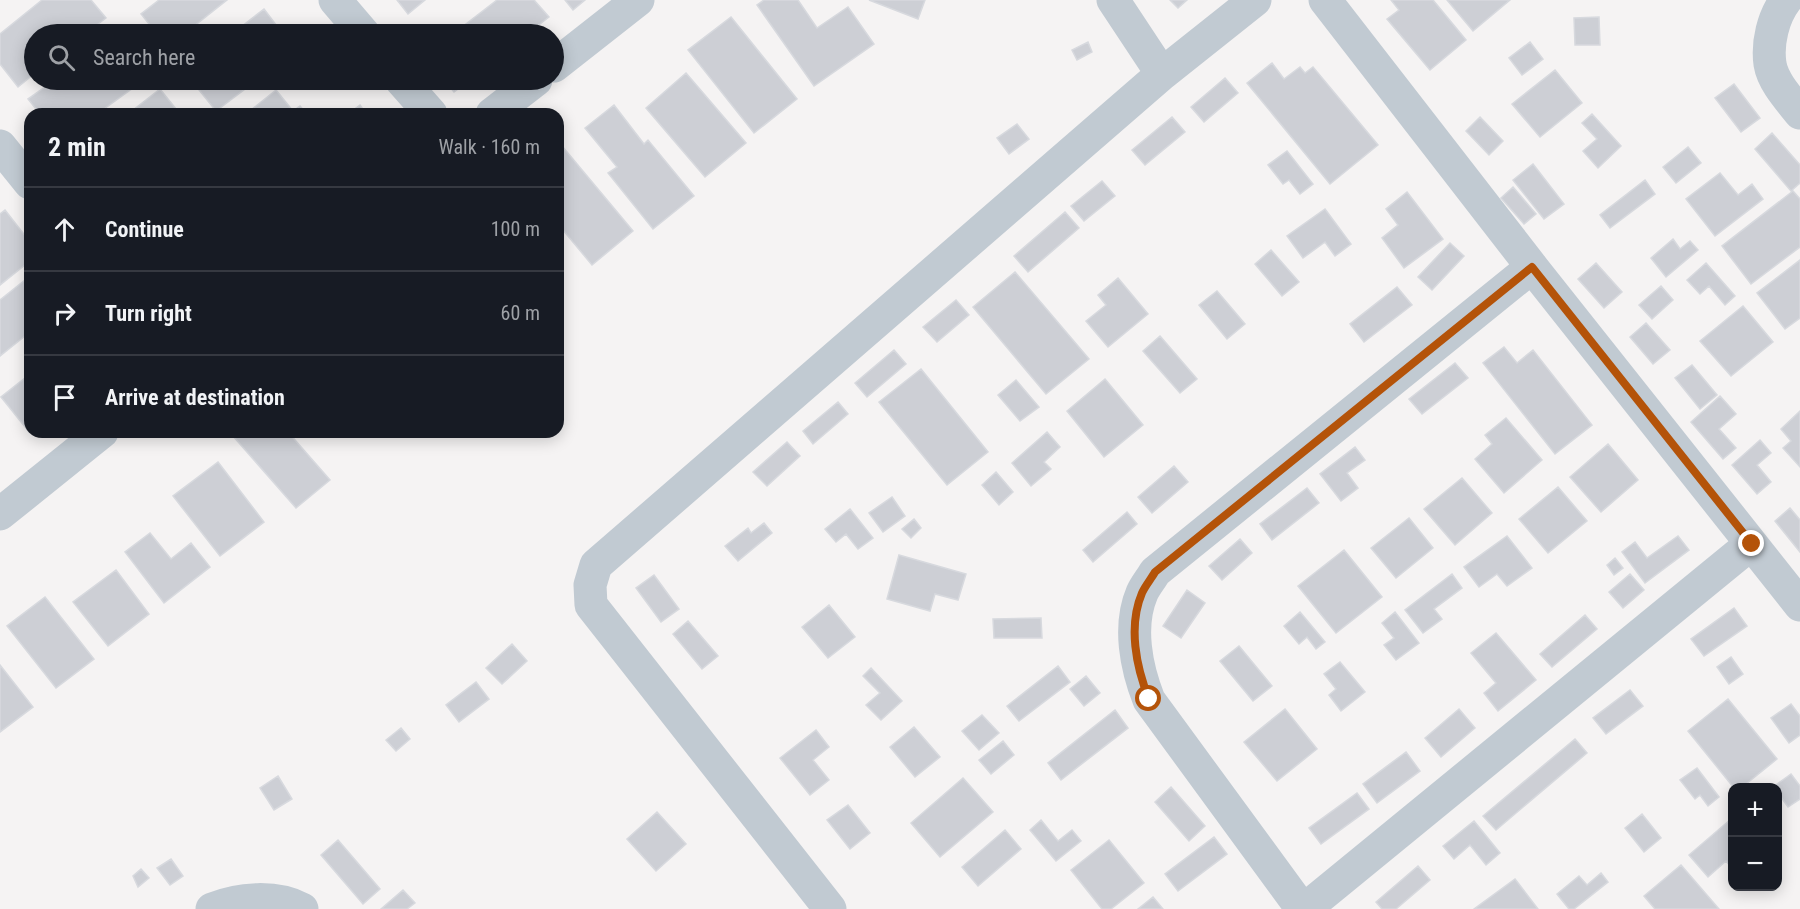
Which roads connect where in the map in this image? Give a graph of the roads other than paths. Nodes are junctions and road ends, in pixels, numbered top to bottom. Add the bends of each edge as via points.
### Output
1 (335, 0) edge
2 (638, 0) edge
3 (1113, 0) edge
4 (1255, 0) edge
5 (1325, 0) edge
6 (1786, 0) edge
7 (355, 24) edge
8 (564, 58) edge
9 (1162, 74) junction
10 (410, 90) edge
11 (523, 90) edge
12 (426, 108) edge
13 (500, 108) edge
14 (1800, 113) edge
15 (0, 146) edge
16 (24, 176) edge
17 (1532, 267) junction
18 (95, 438) edge
19 (0, 514) edge
20 (1752, 544) junction
21 (1800, 605) edge
22 (212, 909) edge
23 (302, 909) edge
24 (830, 909) edge
25 (1303, 909) edge

1 - 7 street
2 - 8 street
3 - 9 street
4 - 9 street
5 - 17 street
6 - 14 street via 1772,30 1770,65 1782,90
9 - 24 street via 596,565 590,585 591,605
10 - 12 street
11 - 13 street
15 - 16 street
17 - 20 street
17 - 25 street via 1155,572 1142,593 1135,646 1149,699
18 - 19 street
20 - 21 street
20 - 25 street
22 - 23 street via 269,899

